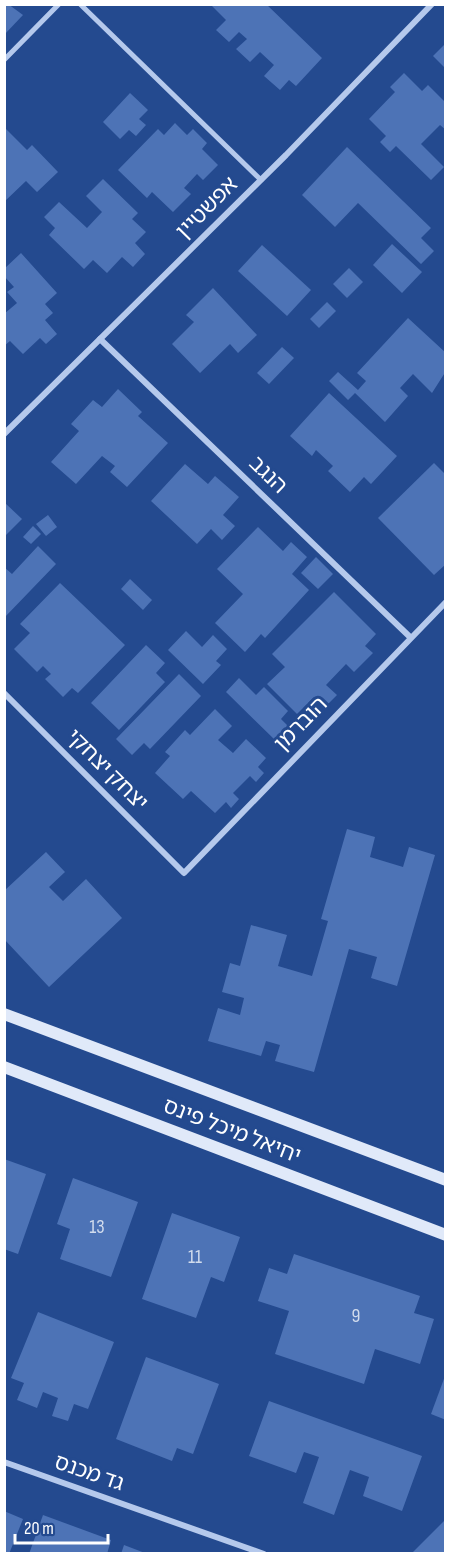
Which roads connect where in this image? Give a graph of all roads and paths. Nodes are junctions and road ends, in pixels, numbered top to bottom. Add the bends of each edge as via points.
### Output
1 (59, 4) edge
2 (80, 4) edge
3 (432, 4) edge
4 (4, 60) edge
5 (261, 180) junction
6 (100, 339) junction
7 (4, 434) edge
8 (446, 602) edge
9 (410, 637) junction
10 (4, 693) edge
11 (184, 873) joint
12 (4, 1014) edge
13 (4, 1066) edge
14 (446, 1180) edge
15 (446, 1234) edge
16 (4, 1462) edge
17 (264, 1554) edge

1 - 4 street
2 - 5 street
3 - 5 street, אפשטיין
5 - 6 street, אפשטיין
6 - 7 street, אפשטיין
6 - 9 street, הנגב
8 - 9 street, הוברמן
9 - 11 street, הוברמן
10 - 11 street, יצחק יצחקי
12 - 14 main road, יחיאל מיכל פינס
13 - 15 main road, יחיאל מיכל פינס
16 - 17 street, גד מכנס

